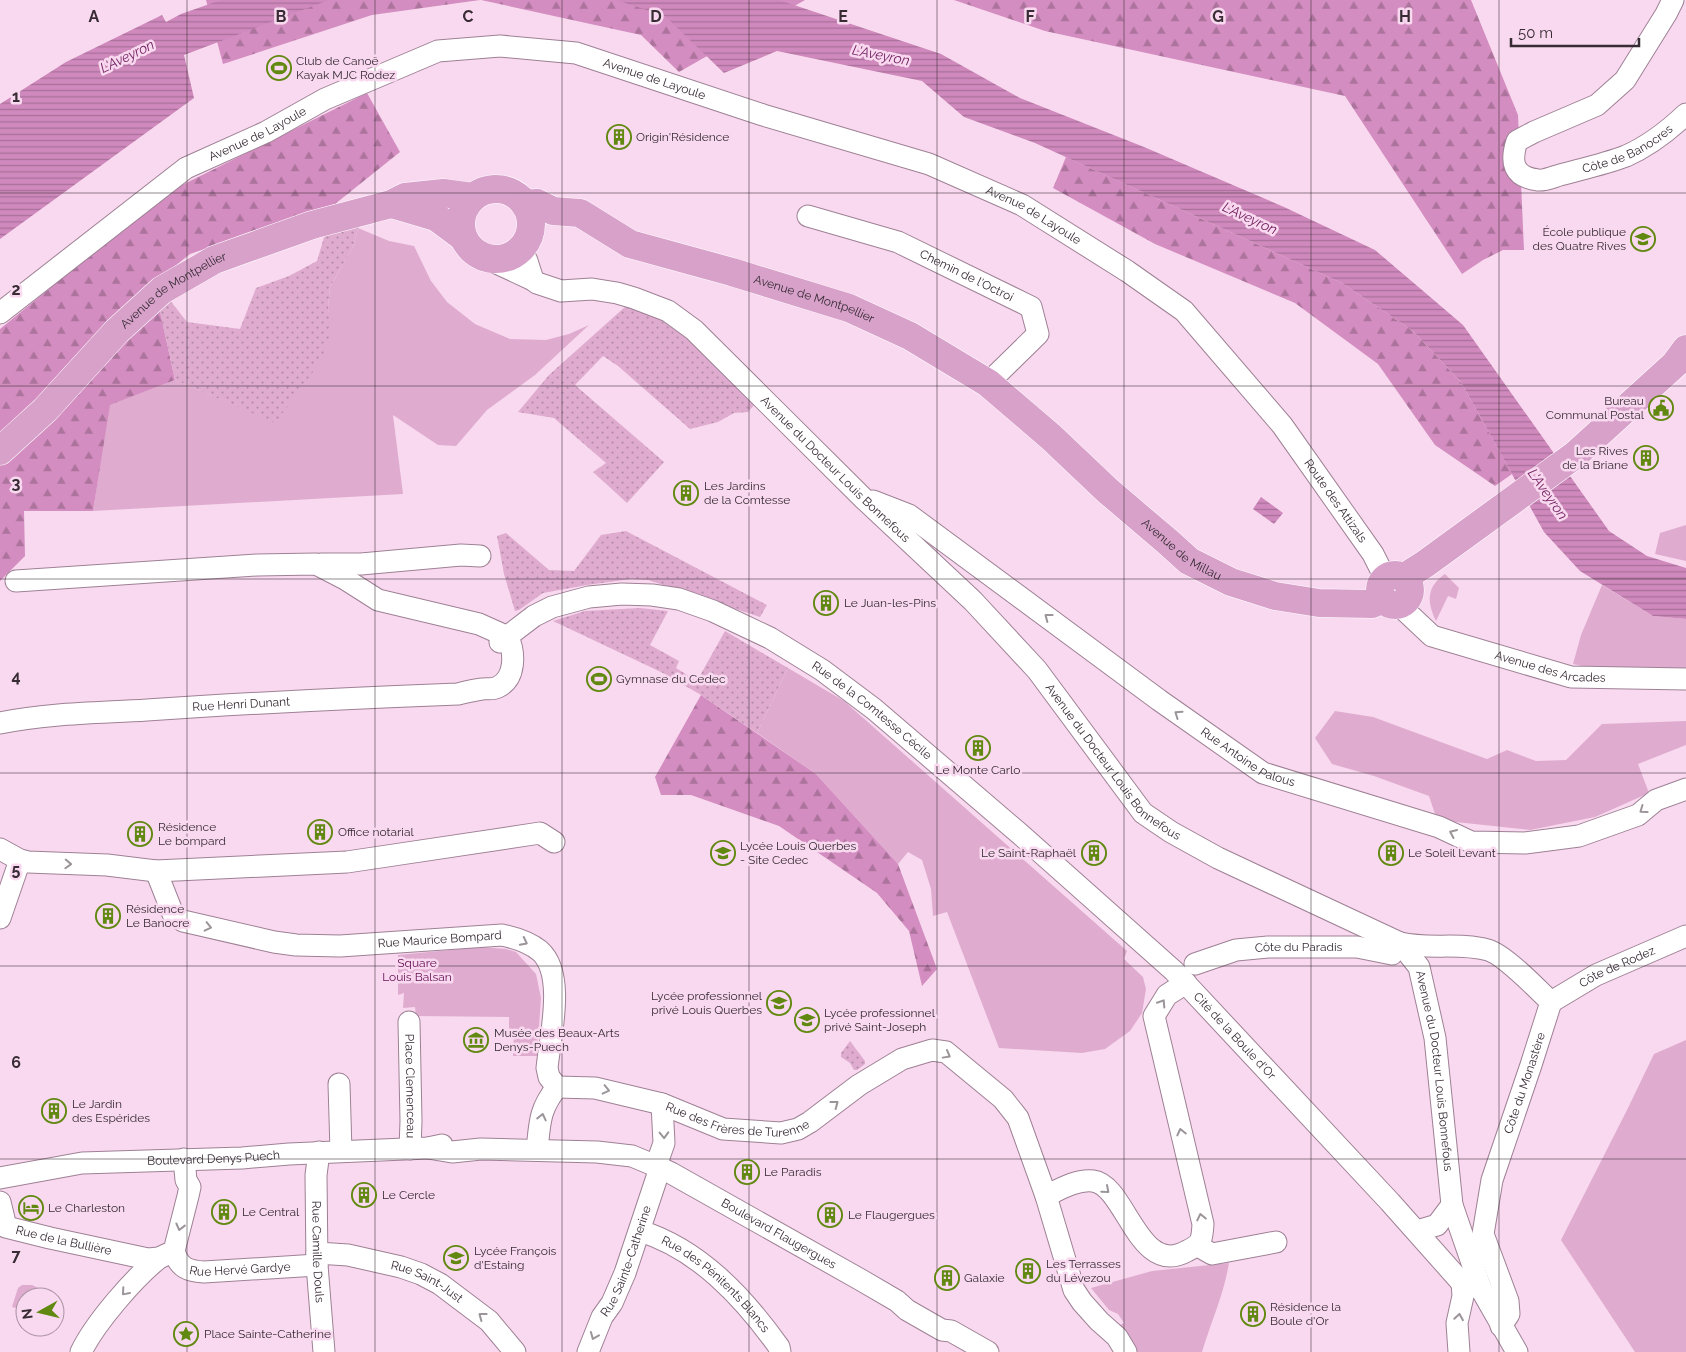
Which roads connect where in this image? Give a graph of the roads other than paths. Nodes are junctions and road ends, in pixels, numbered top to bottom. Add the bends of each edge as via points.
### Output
1 (1673, 0) edge
2 (1686, 114) edge
3 (473, 197) junction
4 (390, 204) junction
5 (525, 204) junction
6 (553, 211) junction
7 (808, 216) dead end
8 (462, 237) junction
9 (525, 243) junction
10 (488, 259) junction
11 (533, 280) junction
12 (0, 313) edge
13 (1686, 349) edge
14 (988, 383) junction
15 (1282, 425) joint
16 (1051, 438) joint
17 (0, 451) edge
18 (863, 498) junction
19 (480, 556) dead end
20 (316, 564) junction
21 (16, 580) dead end
22 (1399, 587) junction
23 (502, 638) junction
24 (1686, 679) edge
25 (0, 723) edge
26 (1686, 789) edge
27 (554, 842) dead end
28 (0, 848) edge
29 (20, 860) junction
30 (156, 871) junction
31 (0, 918) edge
32 (1686, 936) edge
33 (1400, 943) junction
34 (1195, 964) dead end
35 (1186, 983) junction
36 (1551, 1002) junction
37 (409, 1022) dead end
38 (339, 1084) dead end
39 (557, 1087) junction
40 (662, 1104) junction
41 (419, 1148) junction
42 (537, 1150) junction
43 (341, 1151) junction
44 (319, 1152) junction
45 (184, 1159) junction
46 (658, 1167) junction
47 (0, 1178) edge
48 (1046, 1196) junction
49 (0, 1202) edge
50 (1452, 1205) junction
51 (1437, 1225) junction
52 (1461, 1230) junction
53 (1417, 1232) junction
54 (637, 1238) junction
55 (1276, 1242) dead end
56 (1198, 1246) junction
57 (1434, 1251) junction
58 (161, 1256) junction
59 (318, 1259) junction
60 (1471, 1286) junction
61 (1501, 1326) junction
62 (81, 1352) edge
63 (324, 1352) edge
64 (514, 1352) edge
65 (588, 1352) edge
66 (780, 1352) edge
67 (988, 1352) edge
68 (1126, 1352) edge
69 (1459, 1352) edge
70 (1517, 1352) edge

1 - 2 street, Côte de Banocres via 1625,80 1597,106 1517,142 1513,155 1515,167 1522,175 1539,180 1627,155 1664,134
3 - 4 main road, Avenue de Montpellier via 443,193 405,197
3 - 5 main road via 483,191 506,190
3 - 8 main road via 462,215
4 - 8 main road via 436,217
4 - 17 main road, Avenue de Montpellier via 321,222 214,260 162,290 117,331 46,410
5 - 6 main road, Avenue de Montpellier via 537,203
5 - 9 main road via 531,226
6 - 9 main road
6 - 14 main road, Avenue de Montpellier via 580,213 630,244 849,308 910,336
7 - 14 street, Chemin de l'Octroi via 898,242 1032,307 1038,334
8 - 10 main road via 477,255
9 - 10 main road via 512,256
9 - 11 street
10 - 11 street, Avenue du Docteur Louis Bonnefous
11 - 18 street, Avenue du Docteur Louis Bonnefous via 561,291 592,289 617,293 668,311 694,330
12 - 15 street, Avenue de Layoule via 186,168 266,132 325,99 438,51 500,46 586,56 764,115 929,164 1022,205 1182,309
13 - 22 main road, Avenue de Millau via 1675,364 1570,459
14 - 16 main road, Avenue de Montpellier
15 - 22 street, Route des Attizals via 1380,568
16 - 22 main road, Avenue de Millau via 1189,561 1230,582 1275,596 1319,603 1340,603
26 -> 18 street, Rue Antoine Palous via 1656,800 1638,814 1579,836 1525,843 1472,842 1439,827 1263,773 909,515
18 - 33 street, Avenue du Docteur Louis Bonnefous via 972,601 1037,670 1143,813 1218,858
19 - 20 street
20 - 21 street
20 - 23 street via 378,600 479,624
22 - 24 street, Avenue des Arcades via 1420,626 1432,636 1571,677
23 - 25 street, Rue Henri Dunant via 502,661 492,682 483,689 458,694 262,702
23 - 35 street, Rue de la Comtesse Cécile via 552,607 588,597 622,594 679,599 770,638 822,670 874,709
27 - 30 street via 540,833 347,862
28 - 29 street
29 -> 30 street
29 - 31 street
30 -> 39 street, Rue Maurice Bompard via 173,914 184,921 274,942 340,946 502,934 521,939 541,952 551,966 555,996 547,1068
32 - 36 street, Côte de Rodez via 1596,975
33 - 34 street, Côte du Paradis via 1392,954 1358,947 1268,946 1236,950
33 - 36 street via 1414,947 1471,947 1490,951 1516,969
33 - 50 street, Avenue du Docteur Louis Bonnefous via 1419,968 1435,1038
35 - 53 street, Cité de la Boule d'Or
56 -> 35 street, Cité de la Boule d'Or via 1203,1224 1154,1016 1167,995
36 - 61 street, Côte du Monastère via 1492,1180 1483,1234 1508,1301 1509,1314
37 - 41 street, Place Clemenceau via 411,1121
38 - 43 street
39 -> 40 street, Rue des Frères de Turenne via 595,1088
42 -> 39 street via 541,1116 547,1099
40 -> 46 street, Rue Sainte-Catherine via 664,1143
40 -> 48 street, Rue des Frères de Turenne via 723,1129 782,1133 810,1122 859,1085 902,1059 932,1050 946,1052 1003,1099 1018,1118
41 - 42 street, Boulevard Denys Puech via 452,1152
41 - 43 street, Boulevard Denys Puech
42 - 46 street, Boulevard Denys Puech via 632,1156
43 - 44 street, Boulevard Denys Puech
44 - 45 street, Boulevard Denys Puech
44 - 59 street, Rue Camille Douls via 316,1175
45 - 47 street, Boulevard Denys Puech via 82,1163
45 -> 58 street via 190,1187
46 - 54 street, Rue Sainte-Catherine
46 - 67 street, Boulevard Flaugergues via 942,1330 951,1331
48 -> 56 street via 1072,1184 1094,1181 1109,1189 1143,1241 1157,1253 1164,1256 1183,1254
48 - 68 street via 1074,1290 1117,1337
49 - 58 street, Rue de la Bullière via 6,1227 50,1238
50 - 51 street
50 - 52 street, Avenue du Docteur Louis Bonnefous
51 - 52 street
51 - 53 street
52 - 57 street via 1454,1250
52 - 60 street, Avenue du Docteur Louis Bonnefous
53 - 57 street, Cité de la Boule d'Or
54 -> 65 street, Rue Sainte-Catherine via 612,1304 602,1317
54 - 66 street, Rue des Pénitents Blancs via 657,1236 710,1269 760,1321
55 - 56 street via 1212,1254
57 - 60 street, Cité de la Boule d'Or
58 - 59 street, Rue Hervé Gardye via 177,1259 188,1271 204,1272
58 -> 62 street via 102,1319
59 - 63 street, Rue Camille Douls
64 -> 59 street, Rue Saint-Just via 489,1321 440,1284 421,1274 348,1255
60 - 61 street, Avenue du Docteur Louis Bonnefous
69 -> 60 street via 1457,1323 1463,1296
61 - 70 street, Avenue du Docteur Louis Bonnefous

